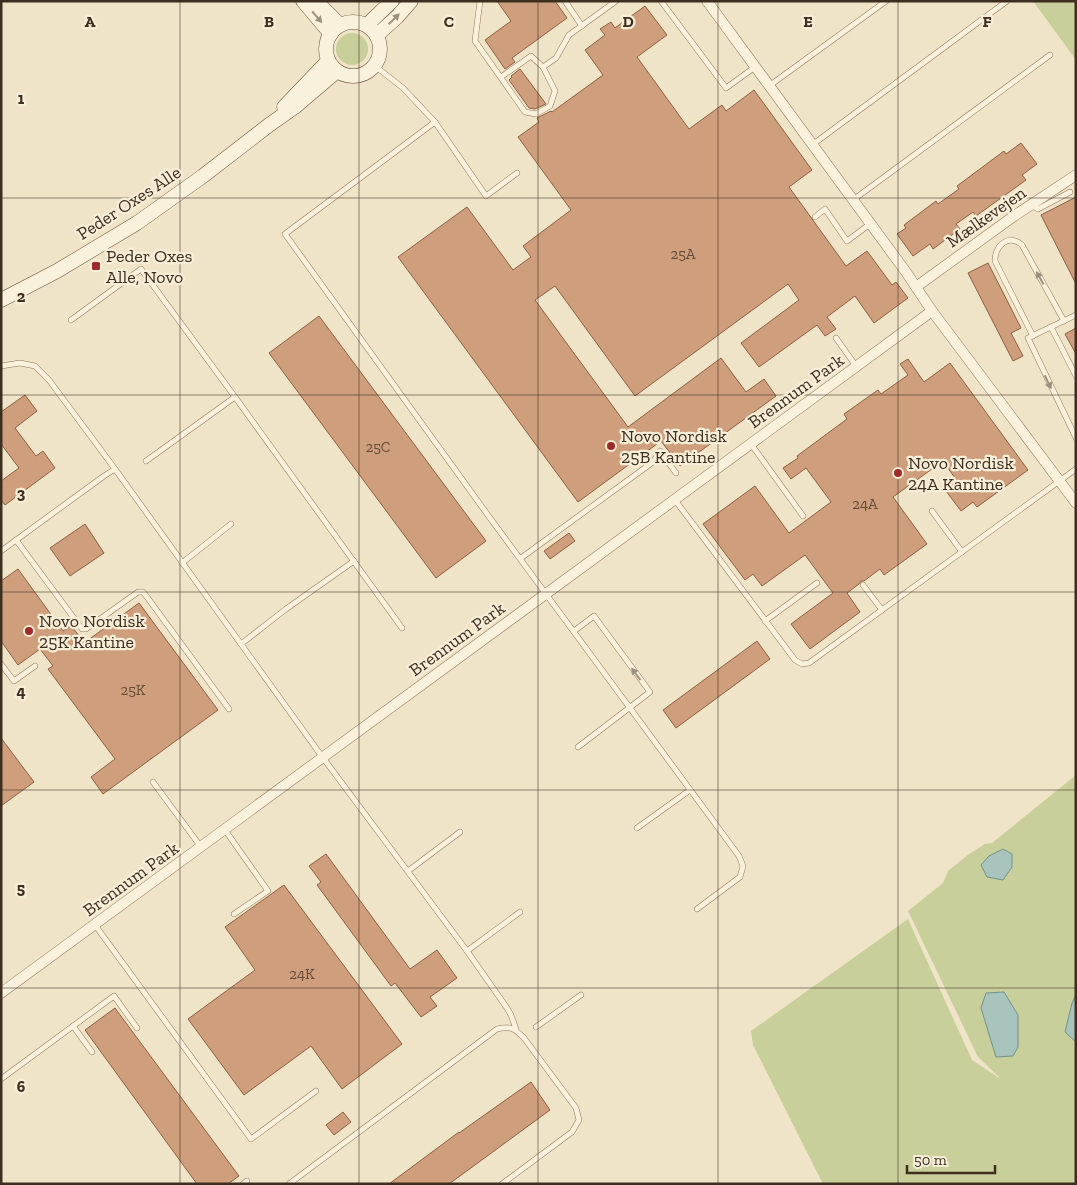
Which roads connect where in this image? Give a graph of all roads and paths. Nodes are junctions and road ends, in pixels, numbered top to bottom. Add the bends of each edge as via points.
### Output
1 (303, 1) edge
2 (316, 1) edge
3 (392, 1) edge
4 (411, 1) edge
5 (480, 1) edge
6 (565, 1) edge
7 (616, 1) edge
8 (661, 1) edge
9 (886, 1) edge
10 (1007, 1) edge
11 (708, 2) edge
12 (582, 26) junction
13 (335, 29) junction
14 (372, 30) junction
15 (1050, 54) dead end
16 (333, 66) junction
17 (375, 66) junction
18 (542, 67) junction
19 (755, 67) junction
20 (501, 77) junction
21 (769, 86) junction
22 (435, 122) junction
23 (812, 145) junction
24 (517, 172) dead end
25 (1076, 175) edge
26 (1070, 192) dead end
27 (852, 200) junction
28 (1030, 205) junction
29 (815, 216) dead end
30 (870, 224) junction
31 (916, 287) junction
32 (1, 300) edge
33 (932, 311) junction
34 (1076, 315) edge
35 (71, 320) dead end
36 (1064, 321) junction
37 (1051, 327) junction
38 (1030, 337) junction
39 (836, 338) dead end
40 (1, 366) edge
41 (856, 366) junction
42 (1076, 376) edge
43 (234, 397) junction
44 (1076, 438) edge
45 (751, 444) junction
46 (146, 461) dead end
47 (115, 469) junction
48 (1076, 469) edge
49 (676, 473) dead end
50 (1060, 481) junction
51 (675, 500) junction
52 (1076, 503) edge
53 (932, 511) dead end
54 (803, 516) dead end
55 (231, 524) dead end
56 (16, 540) junction
57 (1, 551) edge
58 (962, 552) junction
59 (521, 558) junction
60 (354, 561) junction
61 (182, 563) junction
62 (817, 583) dead end
63 (863, 585) dead end
64 (546, 594) junction
65 (882, 610) junction
66 (765, 621) junction
67 (402, 628) dead end
68 (574, 631) junction
69 (241, 644) junction
70 (1, 664) edge
71 (35, 666) dead end
72 (630, 708) junction
73 (229, 709) dead end
74 (578, 747) dead end
75 (323, 758) junction
76 (153, 782) dead end
77 (690, 790) junction
78 (637, 828) dead end
79 (225, 830) junction
80 (460, 832) dead end
81 (201, 847) junction
82 (408, 871) junction
83 (697, 909) dead end
84 (520, 912) dead end
85 (234, 914) dead end
86 (95, 925) junction
87 (467, 951) junction
88 (1, 993) edge
89 (580, 995) dead end
90 (73, 1026) junction
91 (536, 1027) dead end
92 (137, 1028) dead end
93 (516, 1029) junction
94 (92, 1052) dead end
95 (1, 1079) edge
96 (316, 1091) dead end
97 (290, 1184) edge
98 (502, 1184) edge

1 -> 13 street
2 - 13 street
3 - 14 street
14 -> 4 street via 396,17
5 - 20 lane via 475,41
6 - 12 lane
7 - 12 lane
8 - 19 lane via 726,88
9 - 21 lane
10 - 23 lane
11 - 19 street
12 - 18 lane via 569,35 556,58
13 - 14 street via 349,22 358,22
13 - 16 street via 327,42 326,52
14 - 17 street via 380,42
15 - 27 lane
16 - 17 street via 344,75 353,76 368,72
16 - 32 street, Peder Oxes Alle via 291,99 269,125 137,223
17 - 22 lane via 403,88
18 - 20 lane via 531,56
18 - 20 lane via 555,91 550,106 536,114 525,112
19 - 21 street
21 - 23 street
22 - 24 lane via 486,196
22 - 59 lane via 284,234
23 - 27 street
25 - 28 street, Mælkevejen
26 - 28 lane via 1038,209
27 - 30 street
28 - 31 street, Mælkevejen
29 - 30 lane via 825,209 847,241
30 - 31 street
31 - 33 street
33 - 41 street, Brennum Park
33 - 50 street
34 - 36 lane
35 - 43 lane via 141,269
36 - 37 lane
36 -> 38 lane via 1022,245 1014,241 1004,242 997,249 995,261
37 - 38 lane
37 - 42 lane
38 -> 44 lane
39 - 41 lane
40 - 47 lane via 20,363 36,366
41 - 45 street, Brennum Park
43 - 46 lane
43 - 60 lane
45 - 51 street, Brennum Park
45 - 54 lane
47 - 56 lane
47 - 61 lane
48 - 50 lane
49 - 59 lane via 660,451 653,462
50 - 52 street
50 - 58 lane
51 - 64 street, Brennum Park
51 - 66 lane
53 - 58 lane
55 - 61 lane
56 - 57 lane
56 - 73 lane via 82,629 138,592 143,592
58 - 65 lane
59 - 64 lane
60 - 67 lane
60 - 69 lane
61 - 69 lane
62 - 66 lane
63 - 65 lane
64 - 68 lane
64 - 75 street, Brennum Park
65 - 66 lane via 808,663 802,664 795,660
68 - 72 lane
72 -> 68 lane via 650,692 594,616
69 - 75 lane
70 - 71 lane via 14,681
72 - 74 lane
72 - 77 lane
75 - 79 street, Brennum Park
75 - 82 lane
76 - 81 lane
77 - 78 lane
77 - 83 lane via 743,866 740,877
79 - 81 street, Brennum Park
79 - 85 lane via 268,890
80 - 82 lane
81 - 86 street, Brennum Park
82 - 87 lane
84 - 87 lane
86 - 88 street, Brennum Park
86 - 96 lane via 251,1139
87 - 93 lane via 507,1008
89 - 91 lane
90 - 92 lane via 114,996
90 - 94 lane
90 - 95 lane
93 - 97 lane via 497,1028
93 - 98 lane via 576,1108 579,1120 572,1132

